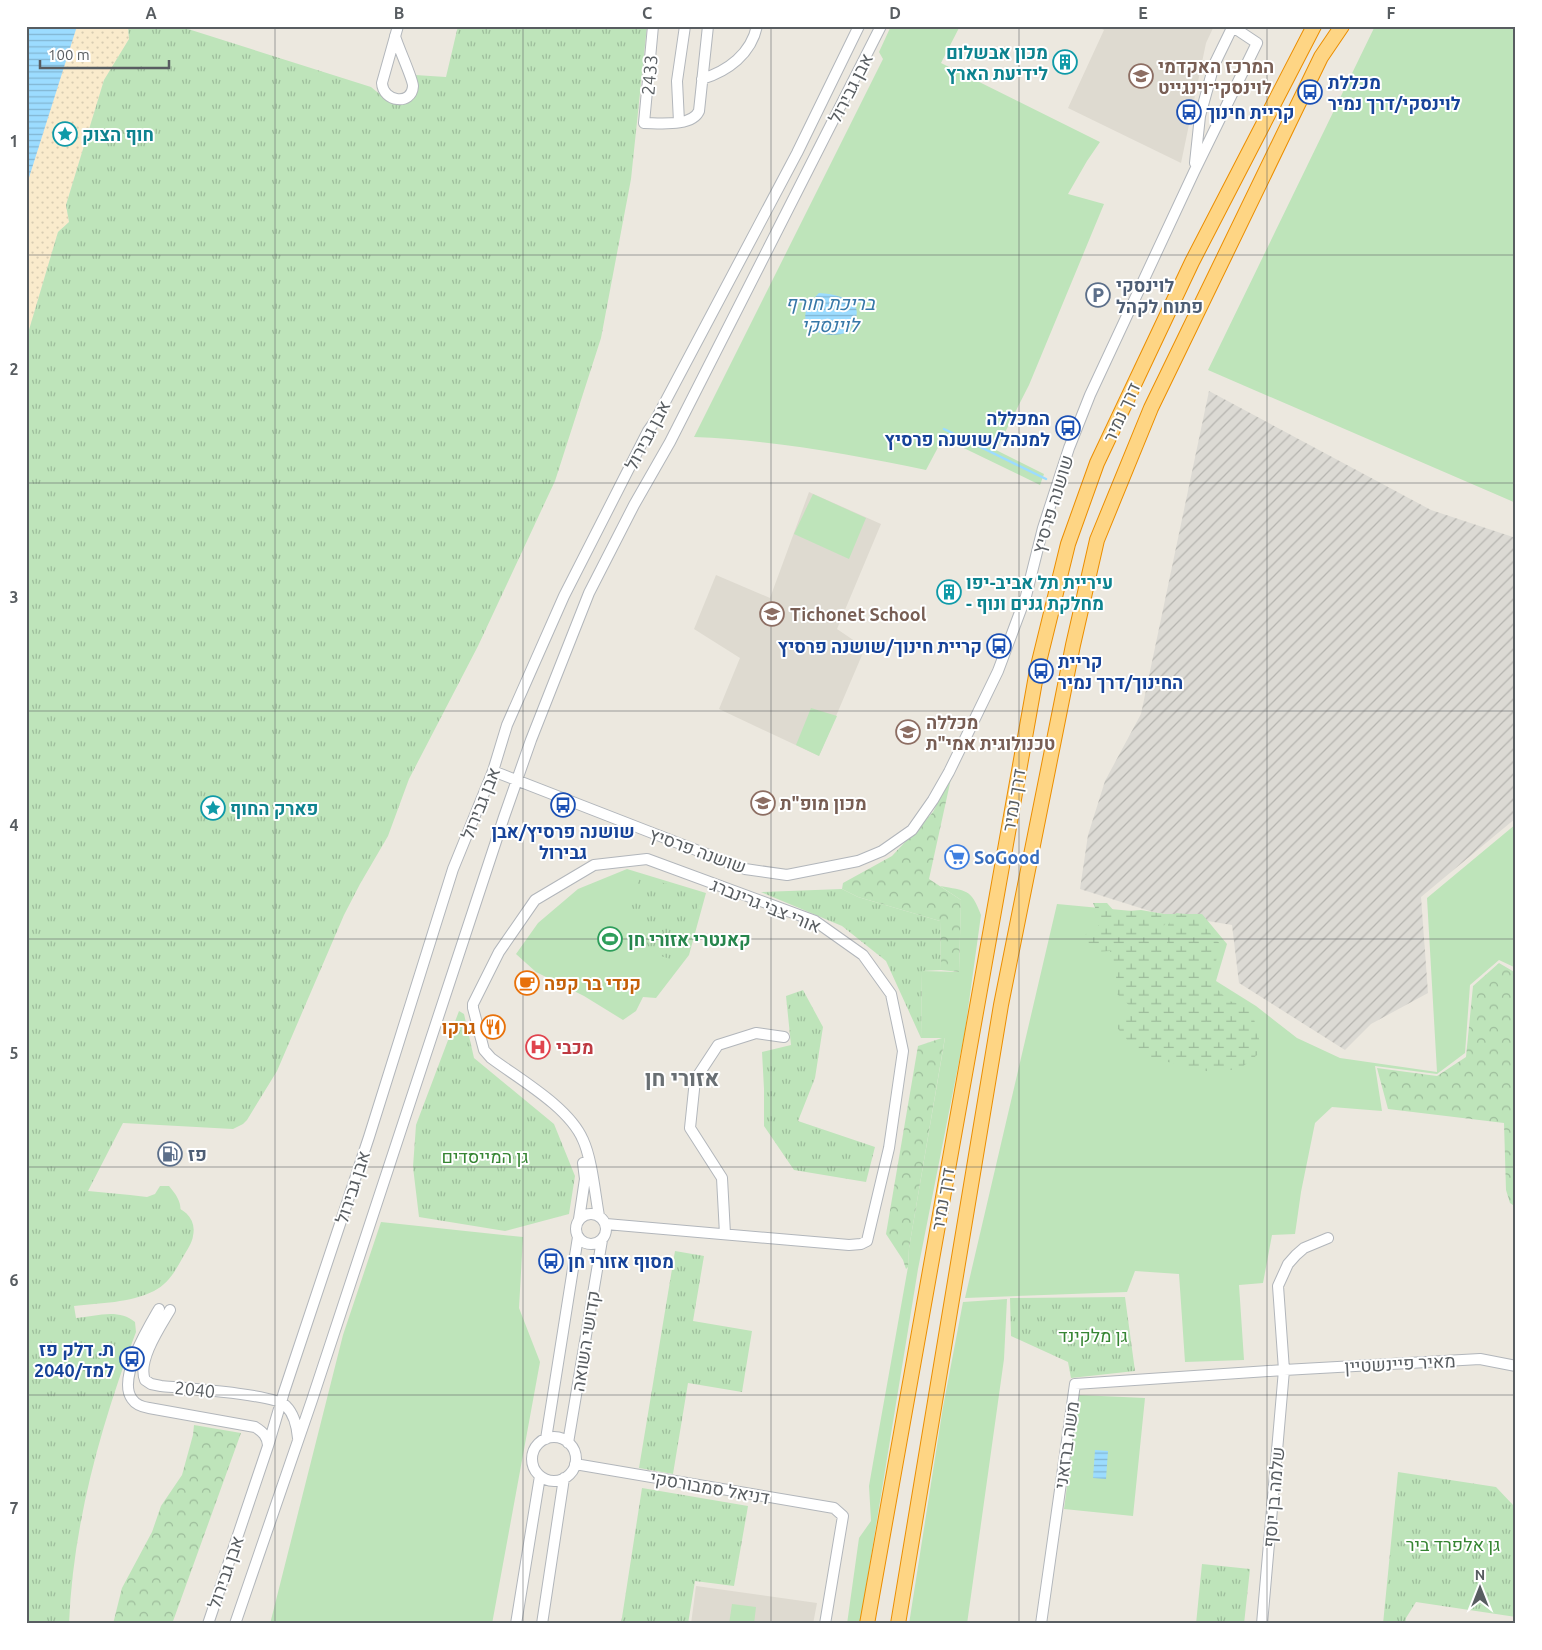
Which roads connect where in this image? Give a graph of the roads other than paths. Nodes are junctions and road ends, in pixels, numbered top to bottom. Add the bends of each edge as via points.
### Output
1 (653, 26) edge
2 (685, 26) edge
3 (708, 26) edge
4 (757, 26) edge
5 (859, 26) edge
6 (881, 26) edge
7 (1233, 26) edge
8 (1314, 26) edge
9 (1342, 26) edge
10 (396, 31) edge
11 (702, 80) junction
12 (679, 122) junction
13 (1194, 172) junction
14 (493, 771) junction
15 (517, 779) junction
16 (784, 1037) dead end
17 (583, 1139) junction
18 (579, 1219) junction
19 (602, 1220) junction
20 (725, 1234) junction
21 (578, 1237) junction
22 (1328, 1238) dead end
23 (602, 1240) junction
24 (159, 1309) dead end
25 (170, 1310) dead end
26 (1516, 1366) edge
27 (1284, 1370) junction
28 (282, 1402) junction
29 (298, 1439) junction
30 (546, 1439) junction
31 (568, 1443) junction
32 (268, 1446) junction
33 (575, 1464) junction
34 (540, 1476) junction
35 (564, 1478) junction
36 (208, 1624) edge
37 (235, 1624) edge
38 (516, 1624) edge
39 (542, 1624) edge
40 (825, 1624) edge
41 (867, 1624) edge
42 (898, 1624) edge
43 (1041, 1624) edge
44 (1262, 1624) edge

1 - 12 street, 2433 via 644,123
2 - 12 street via 677,81
3 - 11 street
4 - 11 street via 755,35 738,60 719,74
5 - 14 street, אבן גבירול via 797,153 648,430 564,596 507,725
6 - 15 street, אבן גבירול via 670,442 589,593
7 - 13 street via 1209,82 1200,116
7 - 13 street, שושנה פרסיץ via 1257,43
8 - 41 highway, דרך נמיר via 1192,262 1097,463 1068,544 1037,670
9 - 42 highway, דרך נמיר via 1321,57 1151,408 1097,540 1001,1005
10 - 10 street via 382,88 390,98 400,100 408,96 413,86 399,51
11 - 12 street via 697,116
13 - 15 street, שושנה פרסיץ via 1072,439 1042,528 1026,596 998,671 950,772 912,830 882,851 858,861 787,875 745,869
14 - 15 street, שושנה פרסיץ
14 - 28 street, אבן גבירול via 453,869
15 - 29 street, אבן גבירול
16 - 20 street via 756,1033 718,1044 695,1080 690,1128 722,1178
17 - 18 street via 585,1179
17 - 19 street, אורי צבי גרינברג
17 - 20 street, אורי צבי גרינברג via 556,1105 484,1050 473,1004 496,957 535,900 594,864 647,859 814,921 863,955 891,994 904,1051 888,1148 867,1241 849,1245
18 - 19 street via 591,1213
18 - 21 street via 575,1229
19 - 20 street, אורי צבי גרינברג
19 - 23 street via 606,1232
21 - 23 street via 589,1244
21 - 30 street, קדושי השואה
22 - 27 street, שלמה בן יוסף via 1296,1255 1278,1286
23 - 31 street, קדושי השואה
24 - 32 street, 2040 via 132,1361 129,1388 133,1401 149,1408 256,1427 266,1436
25 - 28 street, 2040 via 145,1359 145,1380 161,1386 256,1396
26 - 27 street, מאיר פיינשטיין via 1480,1359
27 - 43 street, משה ברזאני via 1075,1384
27 - 44 street, שלמה בן יוסף
28 - 29 street via 294,1419
28 - 32 street, אבן גבירול
29 - 37 street, אבן גבירול
30 - 31 street via 558,1438
30 - 34 street via 539,1443 532,1456
31 - 33 street via 575,1453
32 - 36 street, אבן גבירול
33 - 35 street
33 - 40 street, דניאל סמבורסקי via 834,1508 843,1516
34 - 35 street via 551,1481
34 - 38 street
35 - 39 street

